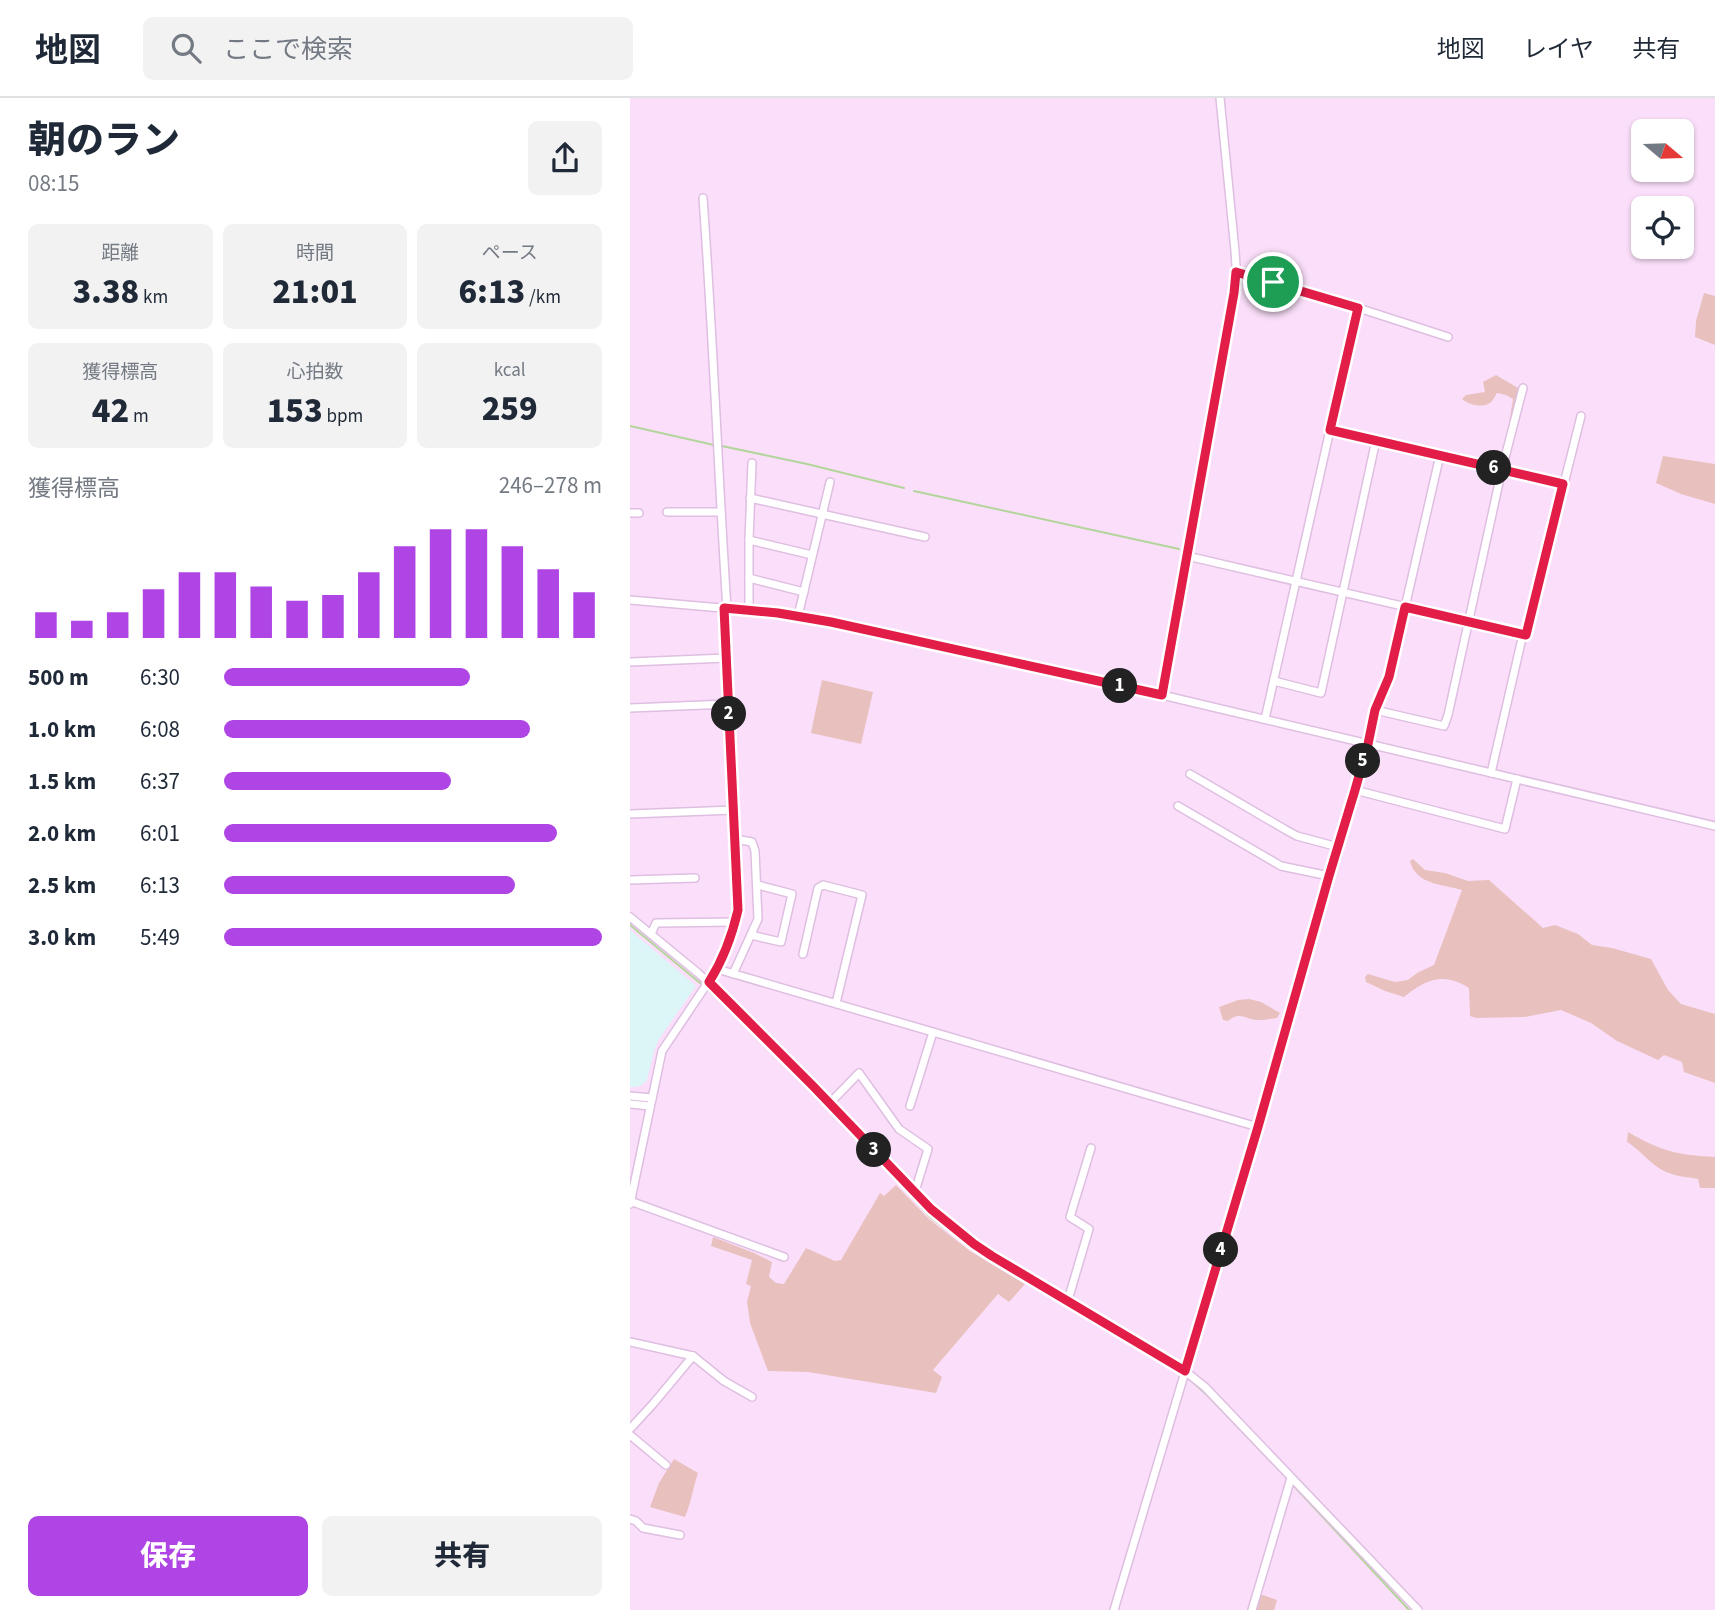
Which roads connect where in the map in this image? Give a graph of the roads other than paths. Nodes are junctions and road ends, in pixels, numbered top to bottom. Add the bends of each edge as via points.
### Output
1 (1220, 98) edge
2 (703, 198) dead end
3 (1236, 272) junction
4 (1358, 308) junction
5 (1448, 337) dead end
6 (1523, 388) dead end
7 (1581, 416) dead end
8 (1330, 430) junction
9 (1376, 440) junction
10 (1440, 455) junction
11 (752, 463) dead end
12 (1502, 470) junction
13 (830, 482) dead end
14 (1563, 484) junction
15 (750, 498) junction
16 (667, 512) dead end
17 (721, 512) junction
18 (630, 513) edge
19 (639, 513) dead end
20 (822, 514) junction
21 (925, 537) dead end
22 (749, 540) junction
23 (812, 555) junction
24 (1187, 556) junction
25 (749, 578) junction
26 (1297, 580) junction
27 (1342, 591) junction
28 (804, 592) junction
29 (630, 600) edge
30 (1405, 607) junction
31 (726, 608) junction
32 (749, 610) junction
33 (798, 616) junction
34 (1468, 620) junction
35 (1523, 634) junction
36 (726, 658) junction
37 (630, 662) edge
38 (1274, 681) junction
39 (1162, 695) junction
40 (728, 704) junction
41 (630, 708) edge
42 (1375, 710) junction
43 (1265, 719) junction
44 (1368, 744) junction
45 (1491, 772) junction
46 (1190, 774) dead end
47 (1517, 779) junction
48 (1355, 790) junction
49 (1178, 806) dead end
50 (734, 810) junction
51 (630, 814) edge
52 (1715, 826) edge
53 (735, 839) junction
54 (1338, 847) junction
55 (1329, 876) junction
56 (695, 878) dead end
57 (630, 880) edge
58 (758, 885) junction
59 (630, 917) edge
60 (735, 922) junction
61 (651, 934) junction
62 (751, 935) junction
63 (803, 954) dead end
64 (717, 969) junction
65 (733, 974) junction
66 (709, 982) junction
67 (836, 1003) junction
68 (933, 1032) junction
69 (630, 1096) edge
70 (651, 1102) junction
71 (830, 1103) junction
72 (630, 1104) edge
73 (910, 1106) dead end
74 (1258, 1127) junction
75 (1091, 1148) dead end
76 (912, 1190) junction
77 (630, 1202) edge
78 (784, 1257) dead end
79 (1068, 1300) junction
80 (630, 1342) edge
81 (693, 1356) junction
82 (1185, 1371) junction
83 (752, 1397) dead end
84 (630, 1429) edge
85 (630, 1435) edge
86 (666, 1465) dead end
87 (1291, 1478) junction
88 (630, 1519) edge
89 (680, 1535) dead end
90 (1114, 1610) edge
91 (1252, 1610) edge
92 (1418, 1610) edge

1 - 3 street
2 - 17 street
3 - 4 street
3 - 24 street
4 - 5 street
4 - 8 street
6 - 12 street
7 - 14 street
8 - 9 street
8 - 26 street
9 - 10 street
9 - 27 street
10 - 12 street
10 - 30 street
11 - 15 street
12 - 14 street
12 - 34 street
13 - 20 street
14 - 35 street
15 - 20 street
15 - 22 street
16 - 17 street
17 - 31 street
18 - 19 street
20 - 21 street
20 - 23 street
22 - 23 street
22 - 25 street
23 - 28 street
24 - 26 street
24 - 39 street
25 - 28 street
25 - 32 street
26 - 27 street
26 - 38 street
27 - 30 street
27 - 38 street via 1321,693
28 - 33 street
29 - 31 street
30 - 34 street
30 - 42 street via 1389,677
31 - 32 street
31 - 36 street
32 - 33 street
33 - 39 street
34 - 35 street
34 - 42 street via 1444,726
35 - 45 street
36 - 37 street
36 - 40 street
38 - 43 street
39 - 43 street
40 - 41 street
40 - 50 street
42 - 44 street
43 - 44 street
44 - 45 street
44 - 48 street
45 - 47 street
46 - 54 street via 1297,836
47 - 48 street via 1505,829
47 - 52 street
48 - 54 street
49 - 55 street via 1282,866
50 - 51 street
50 - 53 street
53 - 58 street via 752,842
53 - 60 street
54 - 55 street
55 - 74 street
56 - 57 street
58 - 62 street via 758,919
58 - 62 street via 792,894 781,942
59 - 61 street
60 - 61 street via 656,923
60 - 64 street
61 - 66 street
62 - 65 street
63 - 67 street via 818,888 823,885 862,895
64 - 65 street
64 - 66 street
65 - 67 street
66 - 70 street via 662,1051
66 - 71 street
67 - 68 street
68 - 73 street
68 - 74 street
69 - 70 street
70 - 72 street
70 - 77 street
71 - 76 street
71 - 76 street via 859,1073 899,1129 928,1149
74 - 82 street
75 - 79 street via 1070,1217 1089,1229
76 - 79 street via 974,1244
77 - 78 street
79 - 82 street
80 - 81 street
81 - 83 street
81 - 84 street
82 - 87 street
82 - 90 street
85 - 86 street
87 - 91 street
87 - 92 street
88 - 89 street via 643,1528

